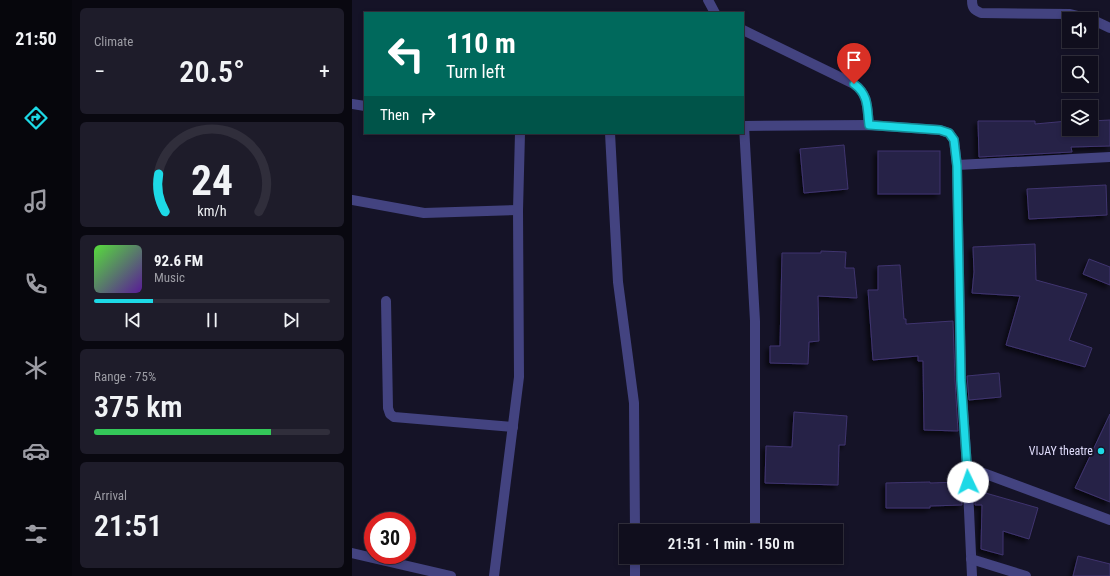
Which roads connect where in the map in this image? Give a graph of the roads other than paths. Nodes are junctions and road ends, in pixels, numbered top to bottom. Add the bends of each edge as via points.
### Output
1 (708, 0) edge
2 (972, 0) edge
3 (714, 12) edge
4 (1062, 14) edge
5 (1098, 22) edge
6 (1110, 28) edge
7 (744, 30) edge
8 (352, 104) edge
9 (364, 106) edge
10 (869, 125) junction
11 (744, 126) edge
12 (520, 134) edge
13 (610, 134) edge
14 (1110, 157) edge
15 (957, 166) junction
16 (352, 200) edge
17 (518, 210) junction
18 (386, 301) dead end
19 (513, 427) junction
20 (967, 467) junction
21 (1110, 520) edge
22 (635, 524) edge
23 (755, 524) edge
24 (352, 553) edge
25 (971, 560) junction
26 (635, 564) edge
27 (451, 576) edge
28 (494, 576) edge
29 (635, 576) edge
30 (972, 576) edge
31 (1026, 576) edge

1 - 3 street
2 - 4 street via 975,10 981,13
5 - 6 street
7 - 10 street via 861,89 865,96
8 - 9 street
10 - 11 street
10 - 15 street via 940,130 949,133 954,140
11 - 23 street via 755,321
12 - 17 street
13 - 22 street via 618,282 634,402
14 - 15 street
15 - 20 street via 961,380
16 - 17 street via 424,213
17 - 19 street via 519,377
18 - 19 street via 390,414 394,417
19 - 28 street
20 - 21 street
20 - 25 street
24 - 27 street
25 - 30 street
25 - 31 street
26 - 29 street

